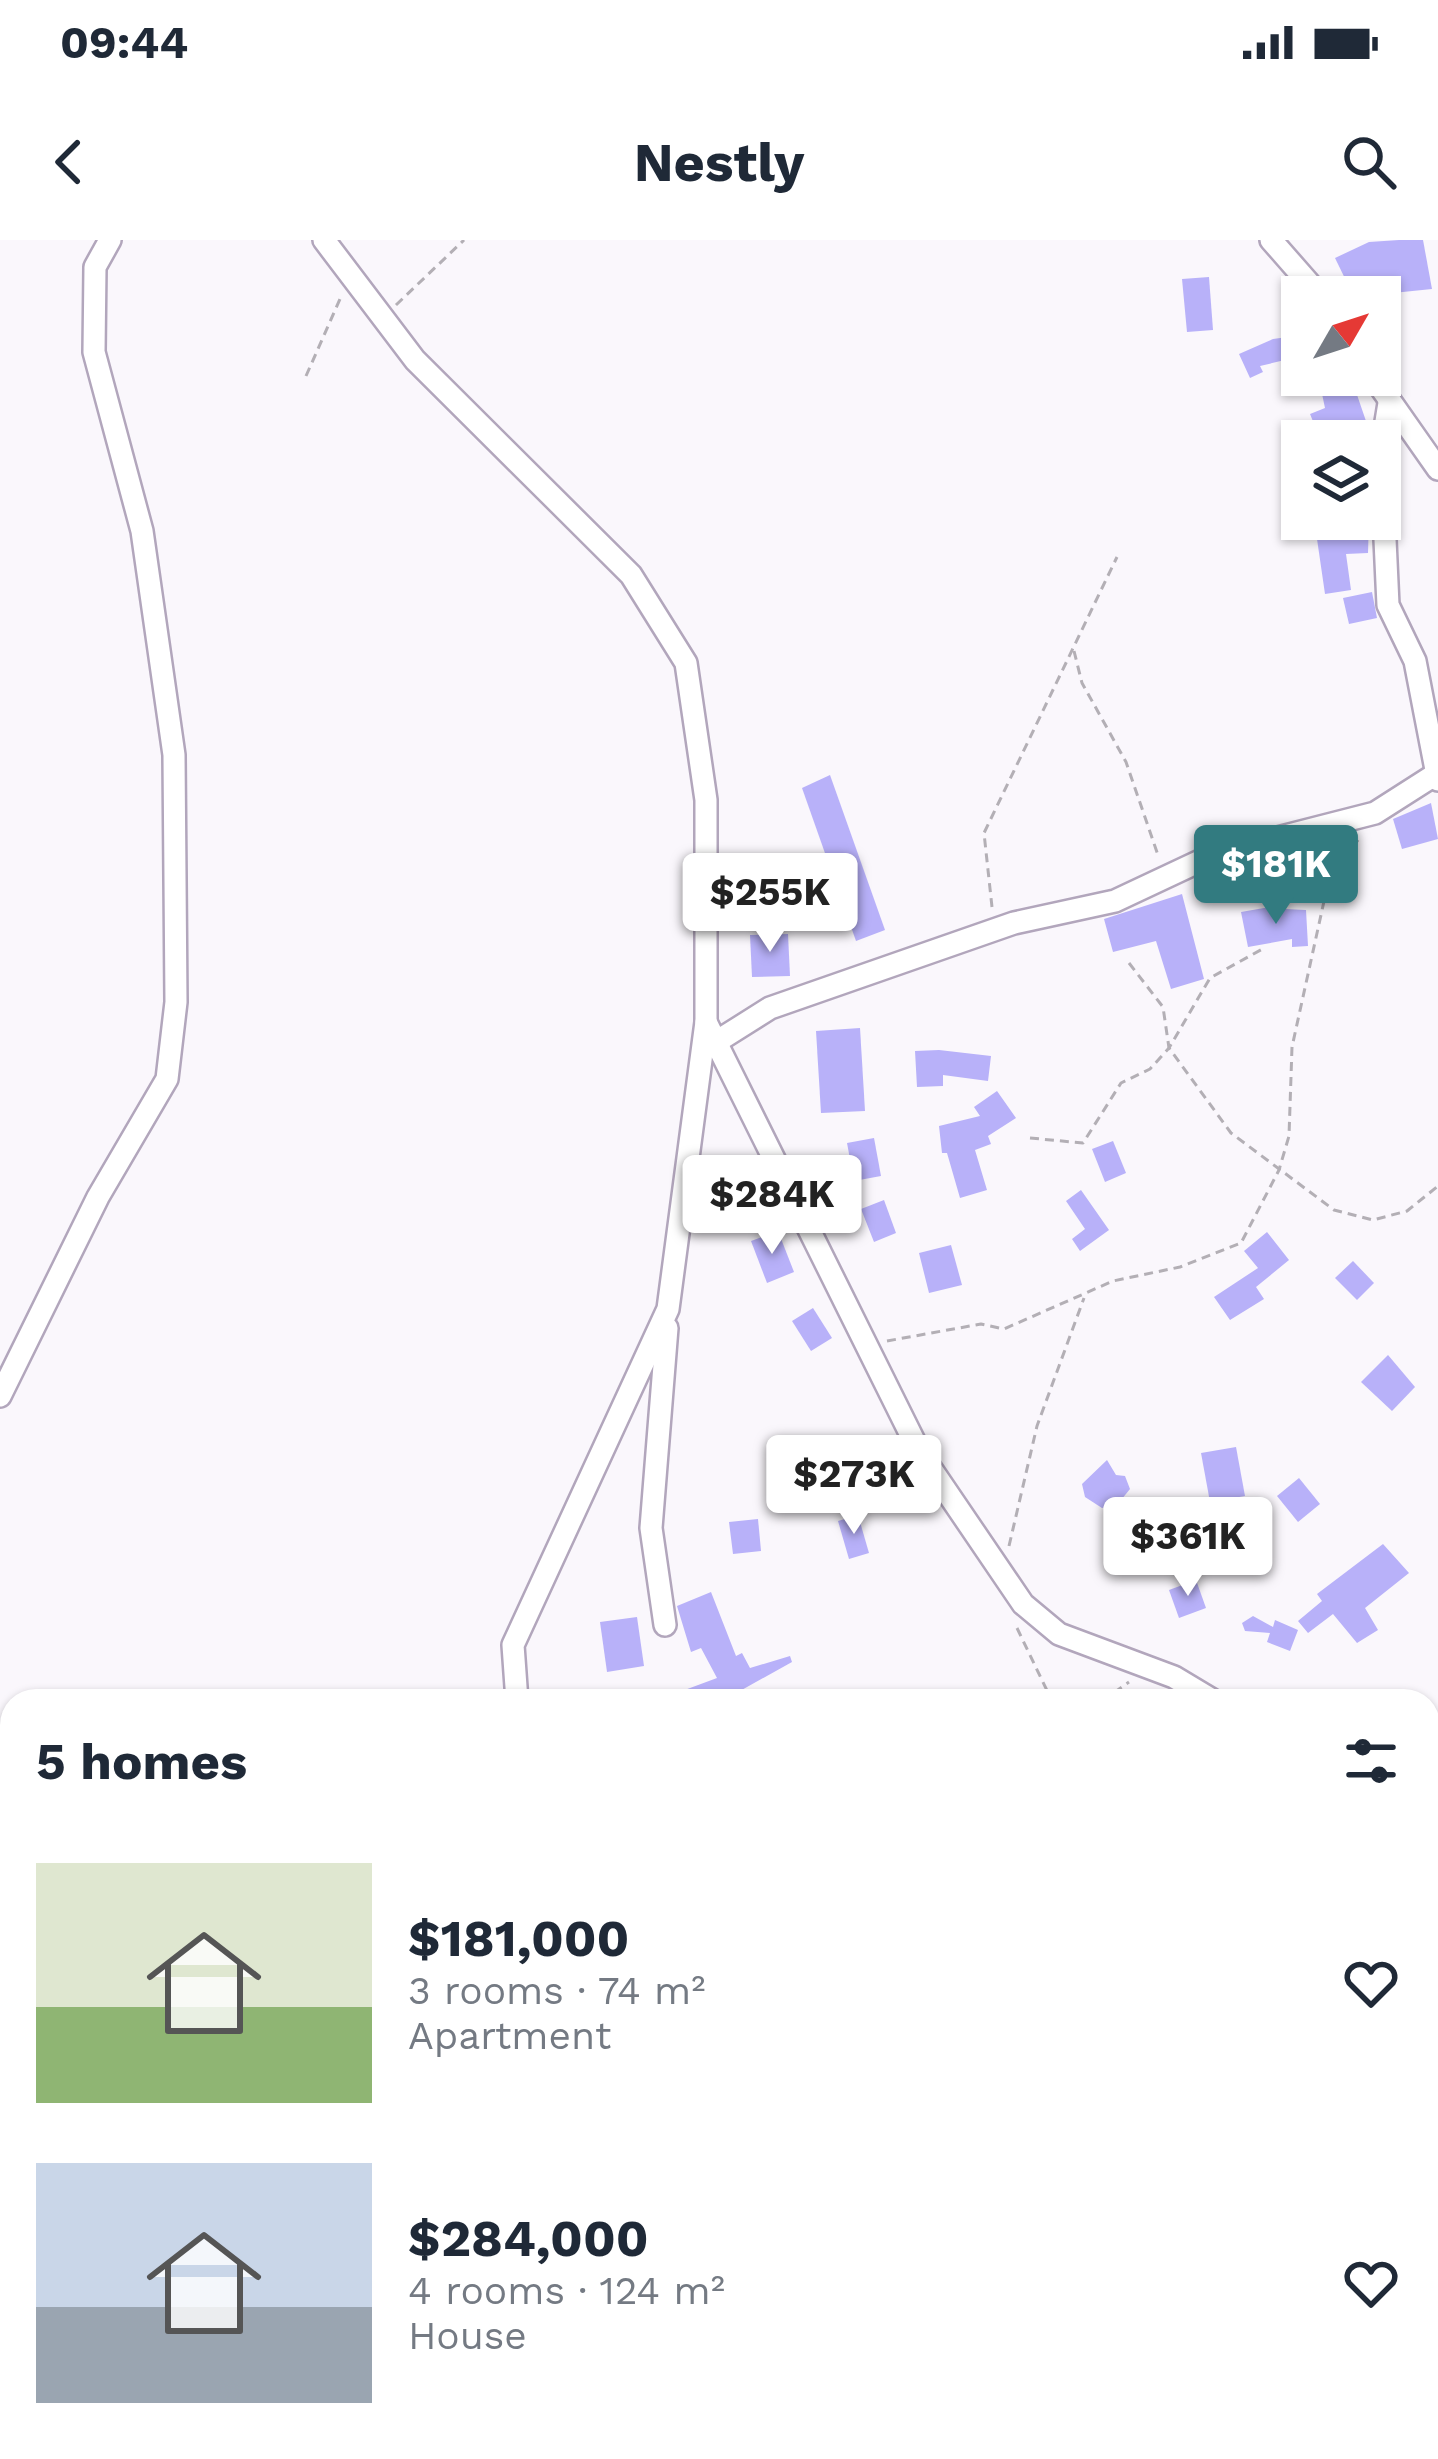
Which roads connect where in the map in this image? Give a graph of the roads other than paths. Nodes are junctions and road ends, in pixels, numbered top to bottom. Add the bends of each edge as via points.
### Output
1 (110, 240) edge
2 (325, 240) edge
3 (1271, 240) edge
4 (1303, 276) edge
5 (1386, 396) edge
6 (1390, 403) junction
7 (1438, 469) edge
8 (1437, 777) edge
9 (711, 1032) junction
10 (668, 1309) junction
11 (0, 1396) edge
12 (665, 1624) dead end
13 (517, 1689) edge
14 (1190, 1689) edge

1 - 11 street via 95,267 94,352 142,530 174,754 176,1002 167,1079 98,1197
2 - 9 street via 415,360 631,575 686,663 706,800
3 - 4 street
5 - 6 street
6 - 7 street
6 - 8 street via 1381,452 1388,605 1415,662
8 - 9 street via 1375,813 1215,854 1115,901 989,932
9 - 10 street
9 - 14 street via 919,1451 1022,1604 1059,1634
10 - 12 street via 651,1528
10 - 13 street via 513,1645

